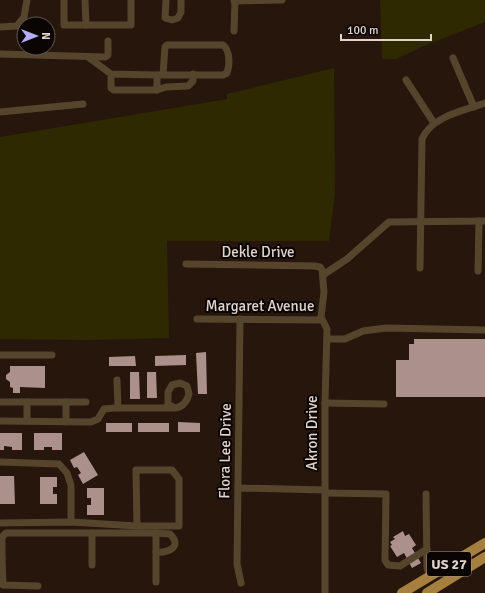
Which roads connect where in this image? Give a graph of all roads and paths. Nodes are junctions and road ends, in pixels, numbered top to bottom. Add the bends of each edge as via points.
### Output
1 (27, 0) edge
2 (64, 0) edge
3 (85, 0) edge
4 (131, 0) edge
5 (166, 0) edge
6 (181, 0) edge
7 (282, 0) edge
8 (234, 1) edge
9 (86, 25) junction
10 (0, 27) edge
11 (234, 32) dead end
12 (108, 41) dead end
13 (0, 54) edge
14 (88, 57) junction
15 (453, 58) dead end
16 (111, 74) junction
17 (193, 74) junction
18 (160, 75) junction
19 (406, 80) dead end
20 (157, 90) junction
21 (485, 103) edge
22 (83, 104) dead end
23 (474, 107) junction
24 (0, 112) edge
25 (434, 123) junction
26 (420, 221) junction
27 (482, 221) edge
28 (186, 264) dead end
29 (420, 268) dead end
30 (478, 271) dead end
31 (323, 276) junction
32 (197, 319) dead end
33 (240, 320) junction
34 (322, 320) junction
35 (485, 330) edge
36 (327, 339) junction
37 (0, 355) edge
38 (52, 355) dead end
39 (117, 380) dead end
40 (0, 402) edge
41 (28, 402) junction
42 (66, 402) junction
43 (86, 402) dead end
44 (325, 403) junction
45 (384, 404) dead end
46 (118, 408) junction
47 (175, 408) dead end
48 (0, 421) edge
49 (27, 422) junction
50 (66, 422) junction
51 (0, 462) edge
52 (238, 488) junction
53 (325, 491) junction
54 (426, 494) dead end
55 (70, 522) junction
56 (0, 523) edge
57 (136, 526) junction
58 (92, 533) junction
59 (156, 533) junction
60 (485, 543) edge
61 (427, 549) junction
62 (156, 552) junction
63 (485, 557) edge
64 (1, 559) edge
65 (92, 565) dead end
66 (430, 576) junction
67 (156, 582) dead end
68 (240, 583) dead end
69 (38, 586) dead end
70 (325, 593) edge
71 (402, 593) edge
72 (427, 593) edge

1 - 10 street via 24,17 17,26
2 - 9 street via 64,25
3 - 9 street
4 - 9 street via 131,25
5 - 6 street via 165,18 172,20 178,18 181,12
7 - 8 street
8 - 11 street
12 - 14 street via 107,56
13 - 14 street
14 - 16 street
15 - 23 street
16 - 18 street
16 - 20 street via 111,88 114,90
17 - 18 street
17 - 18 street via 227,73 226,47 219,44 167,45
17 - 20 street via 193,81 188,86
18 - 20 street
19 - 25 street
21 - 23 street
22 - 24 street
23 - 25 street
25 - 26 street via 425,132 421,143
26 - 27 street
26 - 29 street
26 - 31 street via 389,222
27 - 30 street
28 - 31 street, Dekle Drive via 314,266 320,267
31 - 34 street, Akron Drive
32 - 33 street, Margaret Avenue
33 - 34 street, Margaret Avenue
33 - 52 street, Flora Lee Drive
34 - 36 street, Akron Drive via 327,329
35 - 36 street via 386,328 363,331 345,339
36 - 44 street, Akron Drive
37 - 38 street
39 - 46 street
40 - 41 street
41 - 42 street
41 - 49 street
42 - 43 street
42 - 50 street
44 - 45 street
44 - 53 street, Akron Drive
46 - 47 street
46 - 50 street via 104,409 98,419 91,422
48 - 49 street
49 - 50 street
51 - 55 street via 59,464 68,473
52 - 53 street
52 - 68 street, Flora Lee Drive via 237,564
53 - 61 street via 386,494 385,560 388,566 400,566
53 - 70 street, Akron Drive
54 - 61 street
55 - 56 street
55 - 57 street
57 - 57 street via 179,526 179,479 172,470 136,470
58 - 59 street
58 - 64 street via 6,533 2,537
58 - 65 street
59 - 62 street
59 - 62 street via 170,534 174,544 168,552
60 - 66 highway, US 27
61 - 66 street via 427,568
62 - 67 street
63 - 72 highway, US 27
64 - 69 street via 3,585
66 - 71 highway, US 27

